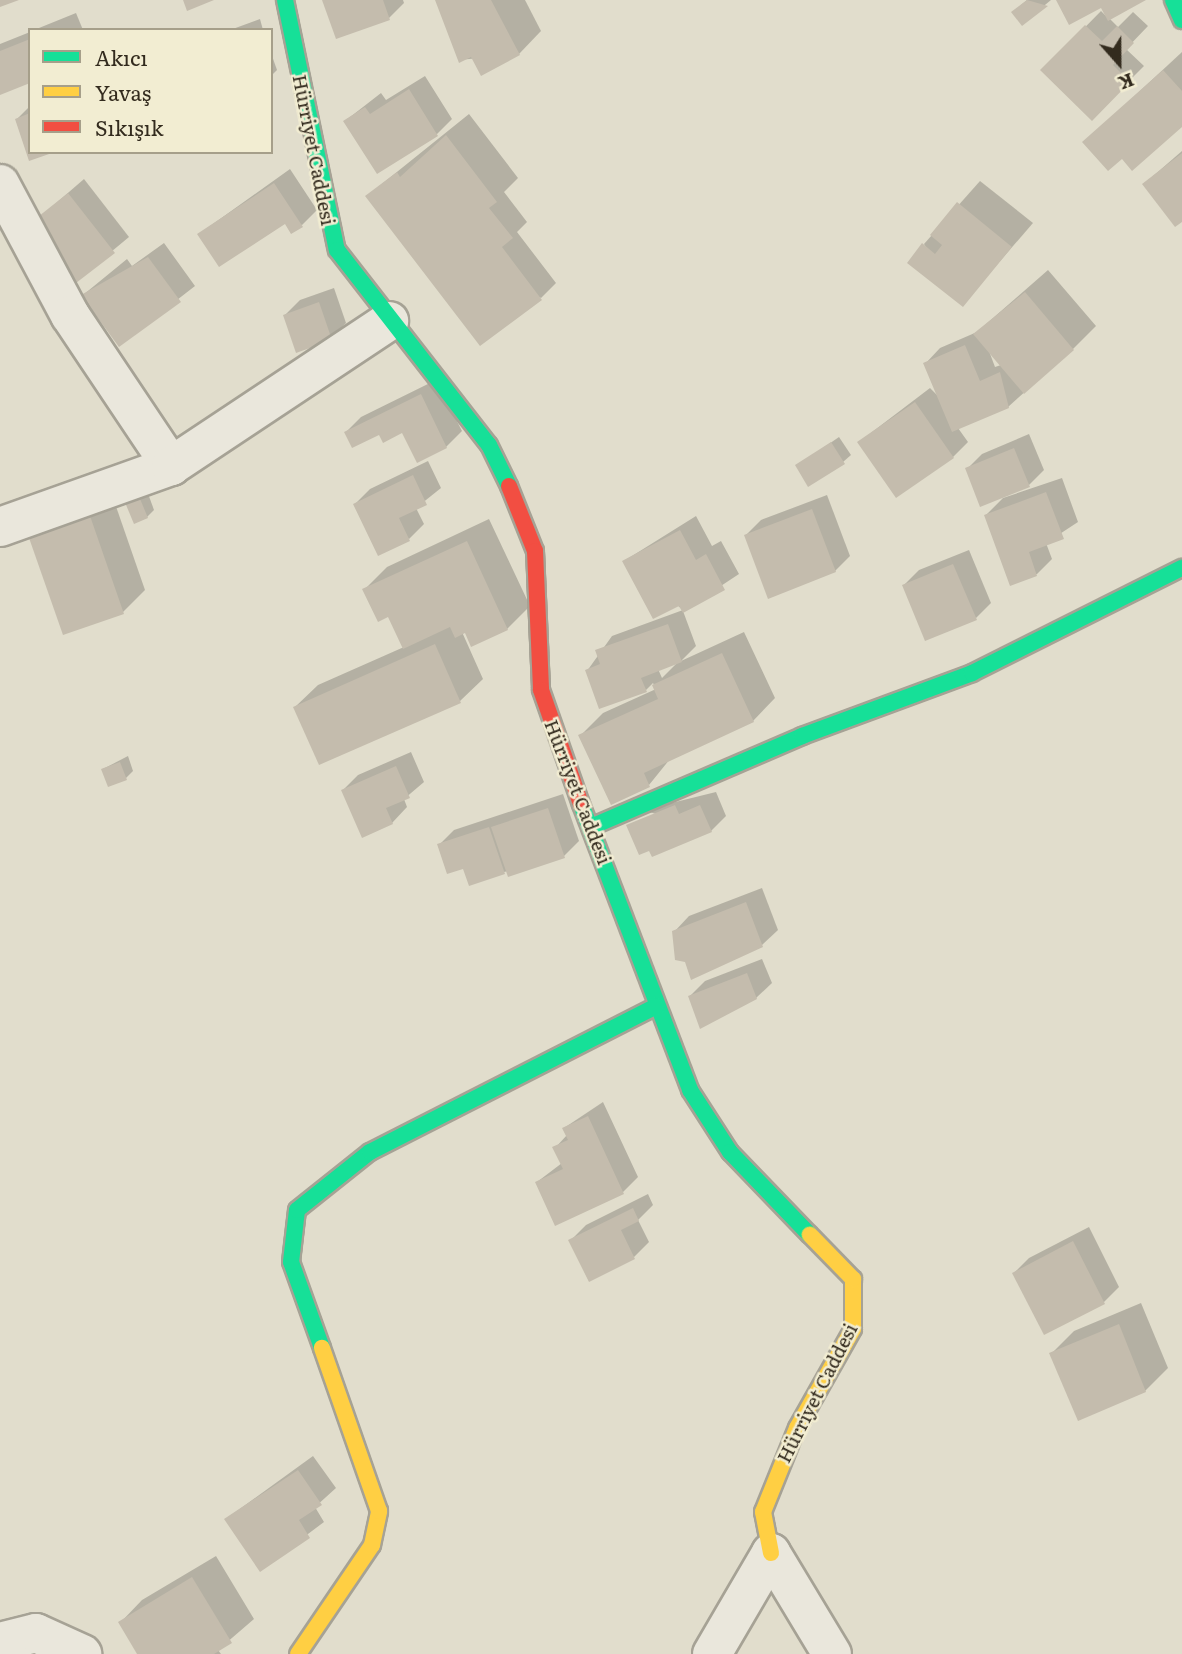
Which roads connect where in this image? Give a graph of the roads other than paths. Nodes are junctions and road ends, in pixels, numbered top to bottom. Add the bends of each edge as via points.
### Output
1 (285, 0) edge
2 (1173, 0) edge
3 (1182, 20) edge
4 (0, 184) edge
5 (389, 321) junction
6 (172, 467) junction
7 (0, 527) edge
8 (1182, 569) edge
9 (591, 827) junction
10 (656, 1006) junction
11 (771, 1553) junction
12 (0, 1642) edge
13 (82, 1654) edge
14 (298, 1654) edge
15 (712, 1654) edge
16 (832, 1654) edge

1 - 5 street, Hürriyet Caddesi via 329,228 354,276
2 - 3 street
4 - 6 street via 70,315
5 - 6 street
5 - 9 street, Hürriyet Caddesi via 489,445 521,509 535,551 541,690
6 - 7 street
8 - 9 street via 972,673 802,736
9 - 10 street, Hürriyet Caddesi
10 - 11 street, Hürriyet Caddesi via 709,1122 853,1279 858,1300 853,1329 797,1428 763,1512
10 - 14 street via 370,1152 297,1210 289,1234 291,1262 379,1511 372,1545
11 - 15 street
11 - 16 street
12 - 13 street via 36,1633

